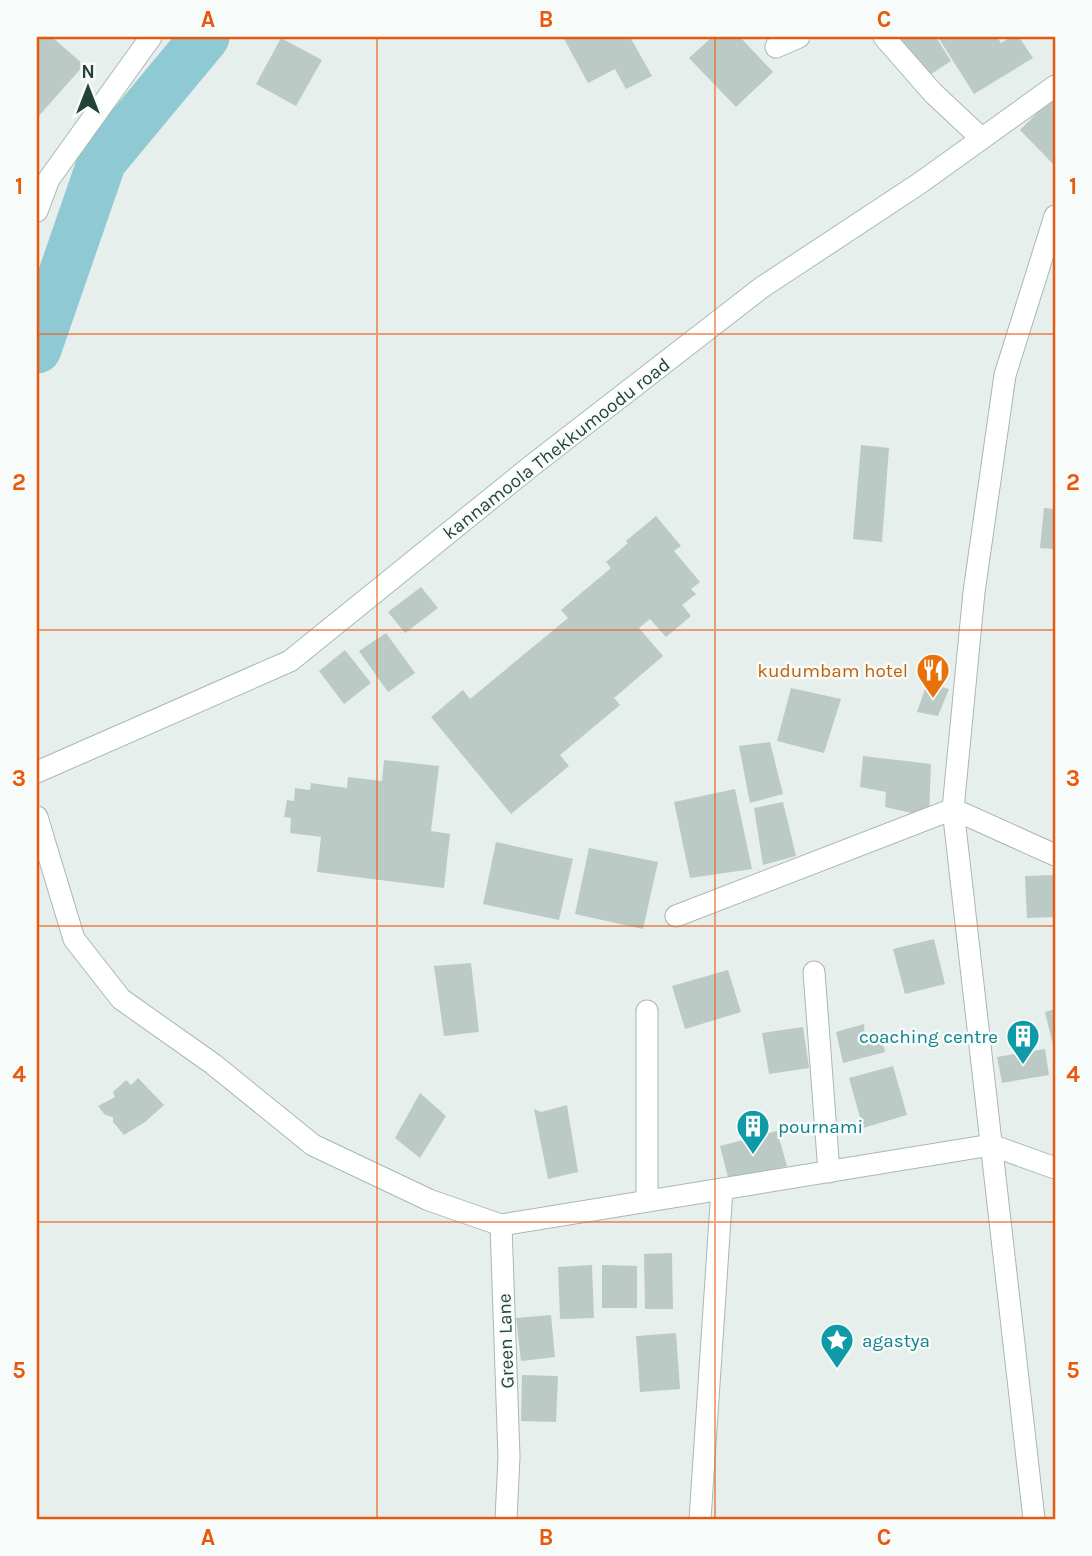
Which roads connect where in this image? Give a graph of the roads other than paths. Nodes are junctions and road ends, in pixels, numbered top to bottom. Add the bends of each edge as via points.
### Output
1 (151, 37) edge
2 (799, 37) edge
3 (884, 37) edge
4 (776, 47) dead end
5 (1055, 86) edge
6 (981, 138) junction
7 (43, 176) edge
8 (37, 211) edge
9 (1055, 216) edge
10 (37, 772) edge
11 (953, 809) junction
12 (37, 817) edge
13 (1055, 855) edge
14 (676, 916) dead end
15 (814, 972) dead end
16 (647, 1011) dead end
17 (990, 1145) junction
18 (1055, 1168) edge
19 (829, 1172) junction
20 (722, 1189) junction
21 (647, 1201) junction
22 (501, 1225) junction
23 (1040, 1518) edge
24 (506, 1519) edge
25 (699, 1519) edge

1 - 7 street
2 - 4 street
3 - 6 street
5 - 6 street, kannamoola Thekkumoodu road
6 - 10 street, kannamoola Thekkumoodu road via 761,288 290,661
7 - 8 street
9 - 11 street via 1005,375 974,592
11 - 13 street
11 - 14 street
11 - 17 street
12 - 22 street via 74,939 121,999 213,1064 313,1145 429,1200
15 - 19 street
16 - 21 street
17 - 18 street
17 - 19 street
17 - 23 street
19 - 20 street
20 - 21 street
20 - 25 street
21 - 22 street
22 - 24 street, Green Lane via 509,1457

